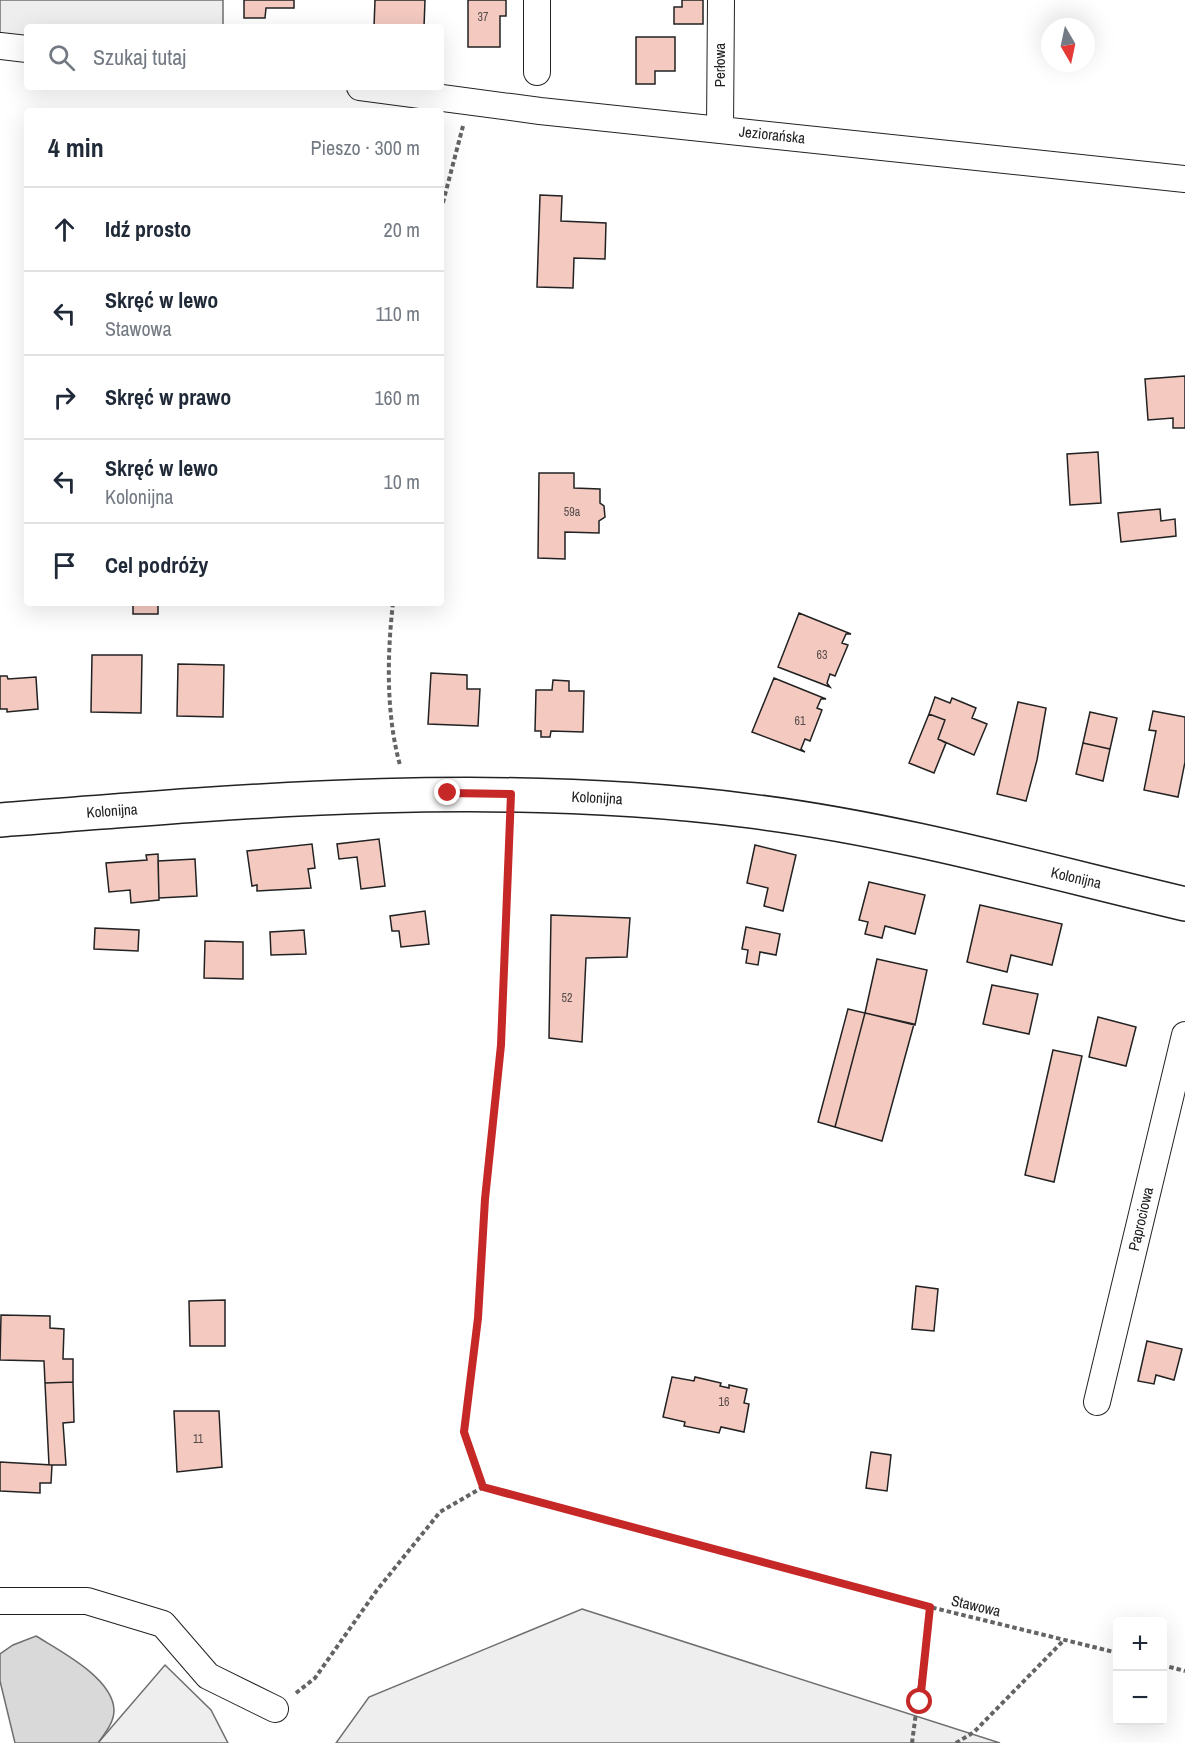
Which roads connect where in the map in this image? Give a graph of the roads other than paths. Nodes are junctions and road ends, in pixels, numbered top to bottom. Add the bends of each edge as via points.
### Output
1 (537, 0) edge
2 (721, 0) edge
3 (0, 46) edge
4 (24, 49) edge
5 (537, 72) dead end
6 (384, 90) edge
7 (720, 129) junction
8 (1185, 179) edge
9 (0, 820) edge
10 (1185, 904) edge
11 (1185, 1035) edge
12 (1097, 1402) dead end
13 (0, 1601) edge
14 (275, 1709) road end

1 - 5 street
2 - 7 street, Perłowa
3 - 4 street
6 - 7 street, Jeziorańska
7 - 8 street, Jeziorańska
9 - 10 street, Kolonijna via 411,793 691,804 834,823
11 - 12 street, Paprociowa
13 - 14 street via 87,1601 163,1624 208,1676

